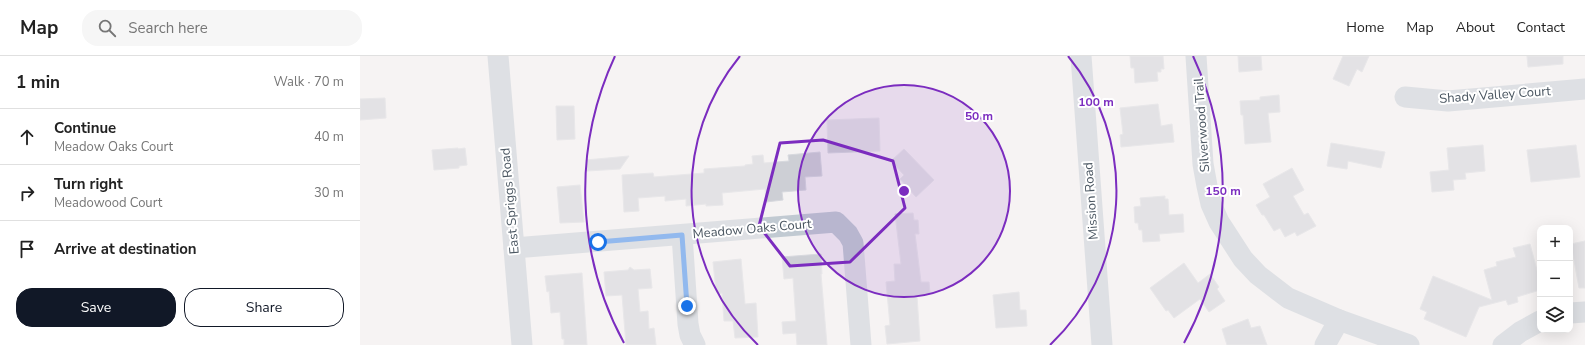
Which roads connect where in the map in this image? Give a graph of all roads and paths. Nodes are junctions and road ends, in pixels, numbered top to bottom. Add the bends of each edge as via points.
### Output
1 (498, 56) edge
2 (1081, 56) edge
3 (1196, 56) edge
4 (1585, 89) edge
5 (1405, 97) dead end
6 (682, 235) junction
7 (514, 248) junction
8 (1585, 312) edge
9 (1573, 313) edge
10 (1339, 320) junction
11 (1537, 323) edge
12 (522, 345) edge
13 (695, 345) edge
14 (861, 345) edge
15 (1102, 345) edge
16 (1325, 345) edge
17 (1409, 345) edge
18 (1503, 345) edge

1 - 7 street, East Spriggs Road
2 - 15 street, Mission Road
3 - 10 street, Silverwood Trail via 1203,164 1211,204 1219,222 1243,259 1258,276 1288,298
4 - 5 street, Shady Valley Court via 1448,101
6 - 7 street, Meadow Oaks Court
6 - 13 street via 688,324
6 - 14 street, Meadow Oaks Court via 836,222 853,243
7 - 12 street, East Spriggs Road
8 - 9 street
10 - 16 street
10 - 17 street, Silverwood Trail
11 - 18 street

